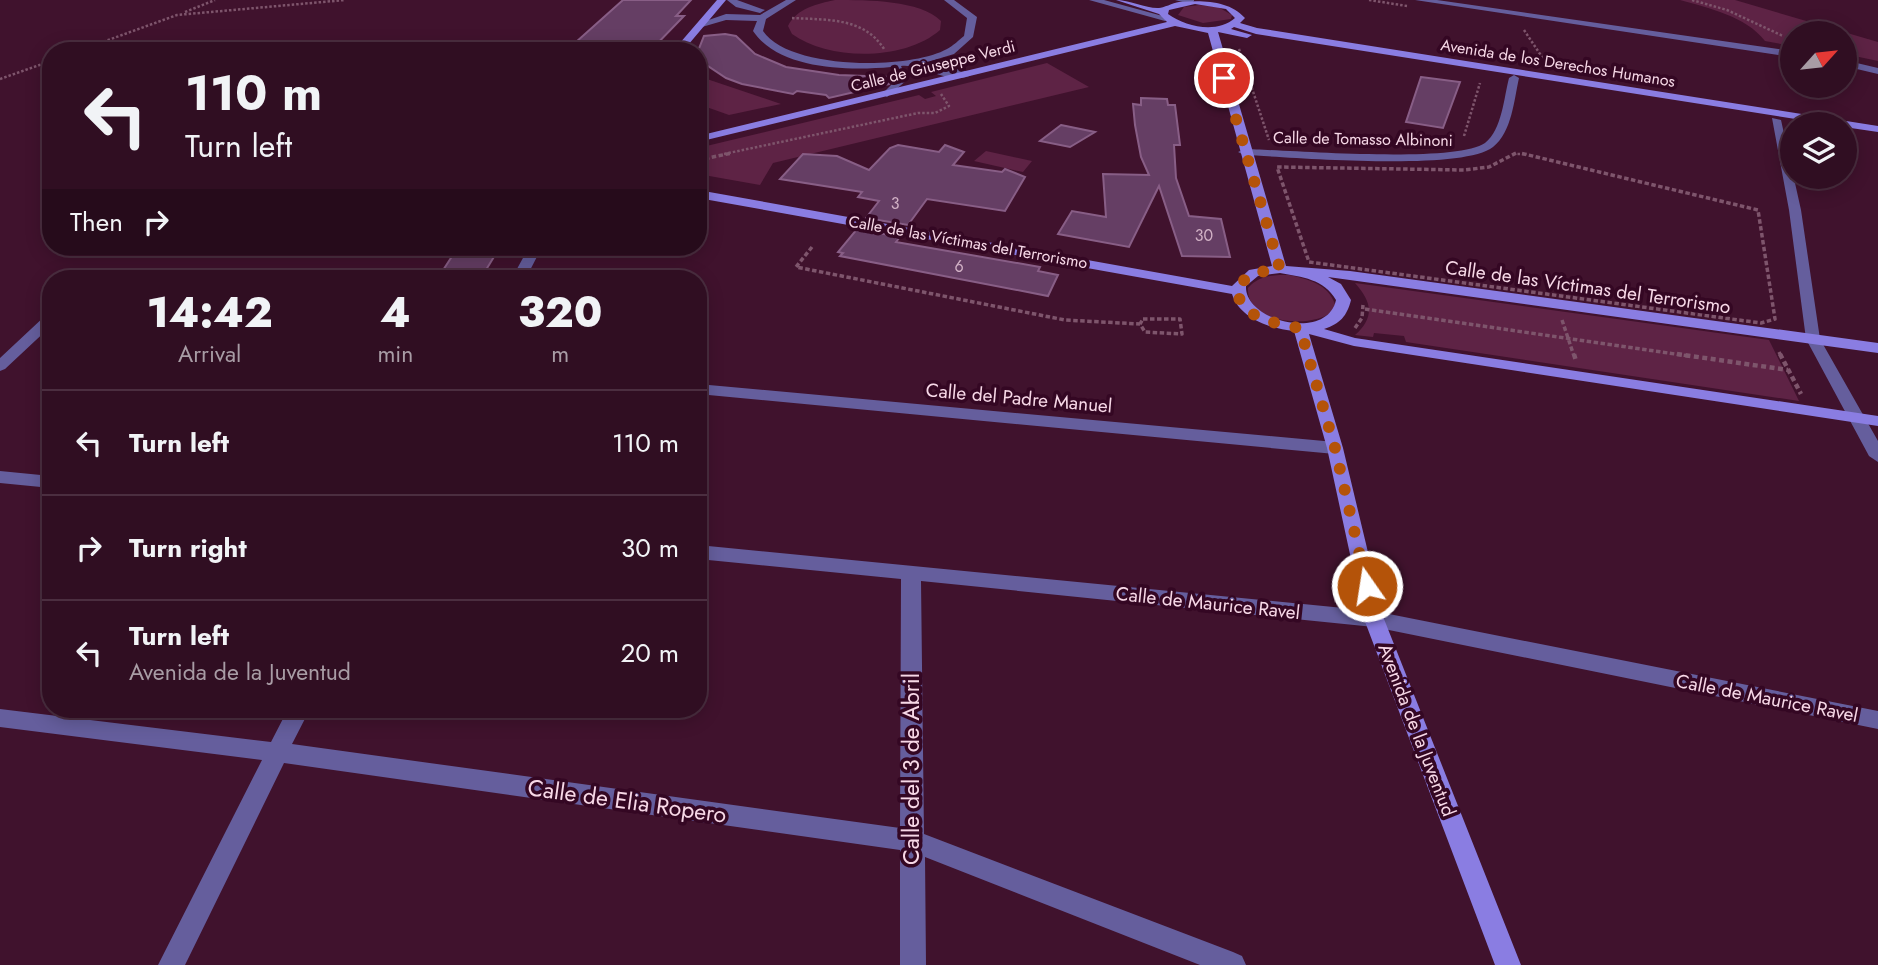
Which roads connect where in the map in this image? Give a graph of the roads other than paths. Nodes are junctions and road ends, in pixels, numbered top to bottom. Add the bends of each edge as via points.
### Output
1 (722, 0) edge
2 (731, 0) edge
3 (792, 0) edge
4 (948, 0) edge
5 (1093, 0) edge
6 (1120, 0) edge
7 (1143, 0) edge
8 (1419, 0) edge
9 (1188, 1) edge
10 (766, 14) junction
11 (1164, 15) junction
12 (1176, 23) junction
13 (702, 24) junction
14 (1234, 24) junction
15 (1213, 29) junction
16 (686, 42) edge
17 (1780, 52) edge
18 (905, 63) junction
19 (1857, 66) edge
20 (1878, 71) edge
21 (968, 74) junction
22 (1514, 78) junction
23 (887, 94) junction
24 (1776, 120) junction
25 (1780, 121) edge
26 (1878, 129) edge
27 (1857, 133) edge
28 (1878, 136) edge
29 (707, 137) edge
30 (1244, 152) junction
31 (707, 196) edge
32 (1286, 270) junction
33 (1237, 291) junction
34 (1302, 328) junction
35 (42, 333) edge
36 (1813, 339) junction
37 (1878, 348) edge
38 (0, 366) edge
39 (707, 390) edge
40 (1856, 418) junction
41 (1878, 421) edge
42 (1335, 448) junction
43 (1878, 456) edge
44 (0, 477) edge
45 (42, 481) edge
46 (707, 553) edge
47 (911, 574) junction
48 (1374, 619) junction
49 (0, 718) edge
50 (294, 718) edge
51 (1878, 720) edge
52 (277, 752) junction
53 (910, 840) junction
54 (171, 965) edge
55 (913, 965) edge
56 (1233, 965) edge
57 (1508, 965) edge

1 - 13 street
2 - 10 street
3 - 10 street
4 - 18 street via 972,17 975,27 970,37 938,55
5 - 11 street
6 - 11 street
7 - 9 street
8 - 17 street
9 - 11 street
9 - 14 street via 1235,10 1240,18
10 - 13 street
10 - 18 street via 758,31 767,44 788,55 856,66
11 - 12 street
12 - 15 street, Avenida de los Derechos Humanos
12 - 21 street, Calle de Giuseppe Verdi
13 - 16 street
14 - 15 street
14 - 26 street, Avenida de los Derechos Humanos
15 - 22 street, Avenida de los Derechos Humanos
15 - 30 street
18 - 21 street via 934,72
18 - 23 street via 902,80
19 - 20 street
21 - 23 street, Calle de Giuseppe Verdi
22 - 24 street, Avenida de los Derechos Humanos
22 - 30 street, Calle de Tomasso Albinoni via 1499,138 1468,155
23 - 29 street, Calle de Giuseppe Verdi
24 - 25 street, Avenida de los Derechos Humanos
24 - 36 street via 1795,210
27 - 28 street
30 - 32 street
31 - 33 street, Calle de las Víctimas del Terrorismo
32 - 33 street via 1254,273
32 - 34 street via 1330,284 1345,300 1341,317 1332,323
32 - 36 street, Calle de las Víctimas del Terrorismo
33 - 34 street via 1240,302 1263,319
34 - 40 street via 1354,342
34 - 42 street, Avenida de la Juventud
35 - 38 street
36 - 37 street, Calle de las Víctimas del Terrorismo
36 - 40 street
39 - 42 street, Calle del Padre Manuel
40 - 41 street
40 - 43 street
42 - 48 street, Avenida de la Juventud
44 - 45 street
46 - 47 street, Calle de Maurice Ravel
47 - 48 street, Calle de Maurice Ravel
47 - 53 street, Calle del 3 de Abril
48 - 51 street, Calle de Maurice Ravel
48 - 57 street, Avenida de la Juventud
49 - 52 street, Calle de Elia Ropero
50 - 52 street
52 - 53 street, Calle de Elia Ropero
52 - 54 street
53 - 55 street, Calle del 3 de Abril
53 - 56 street, Calle de Elia Ropero

